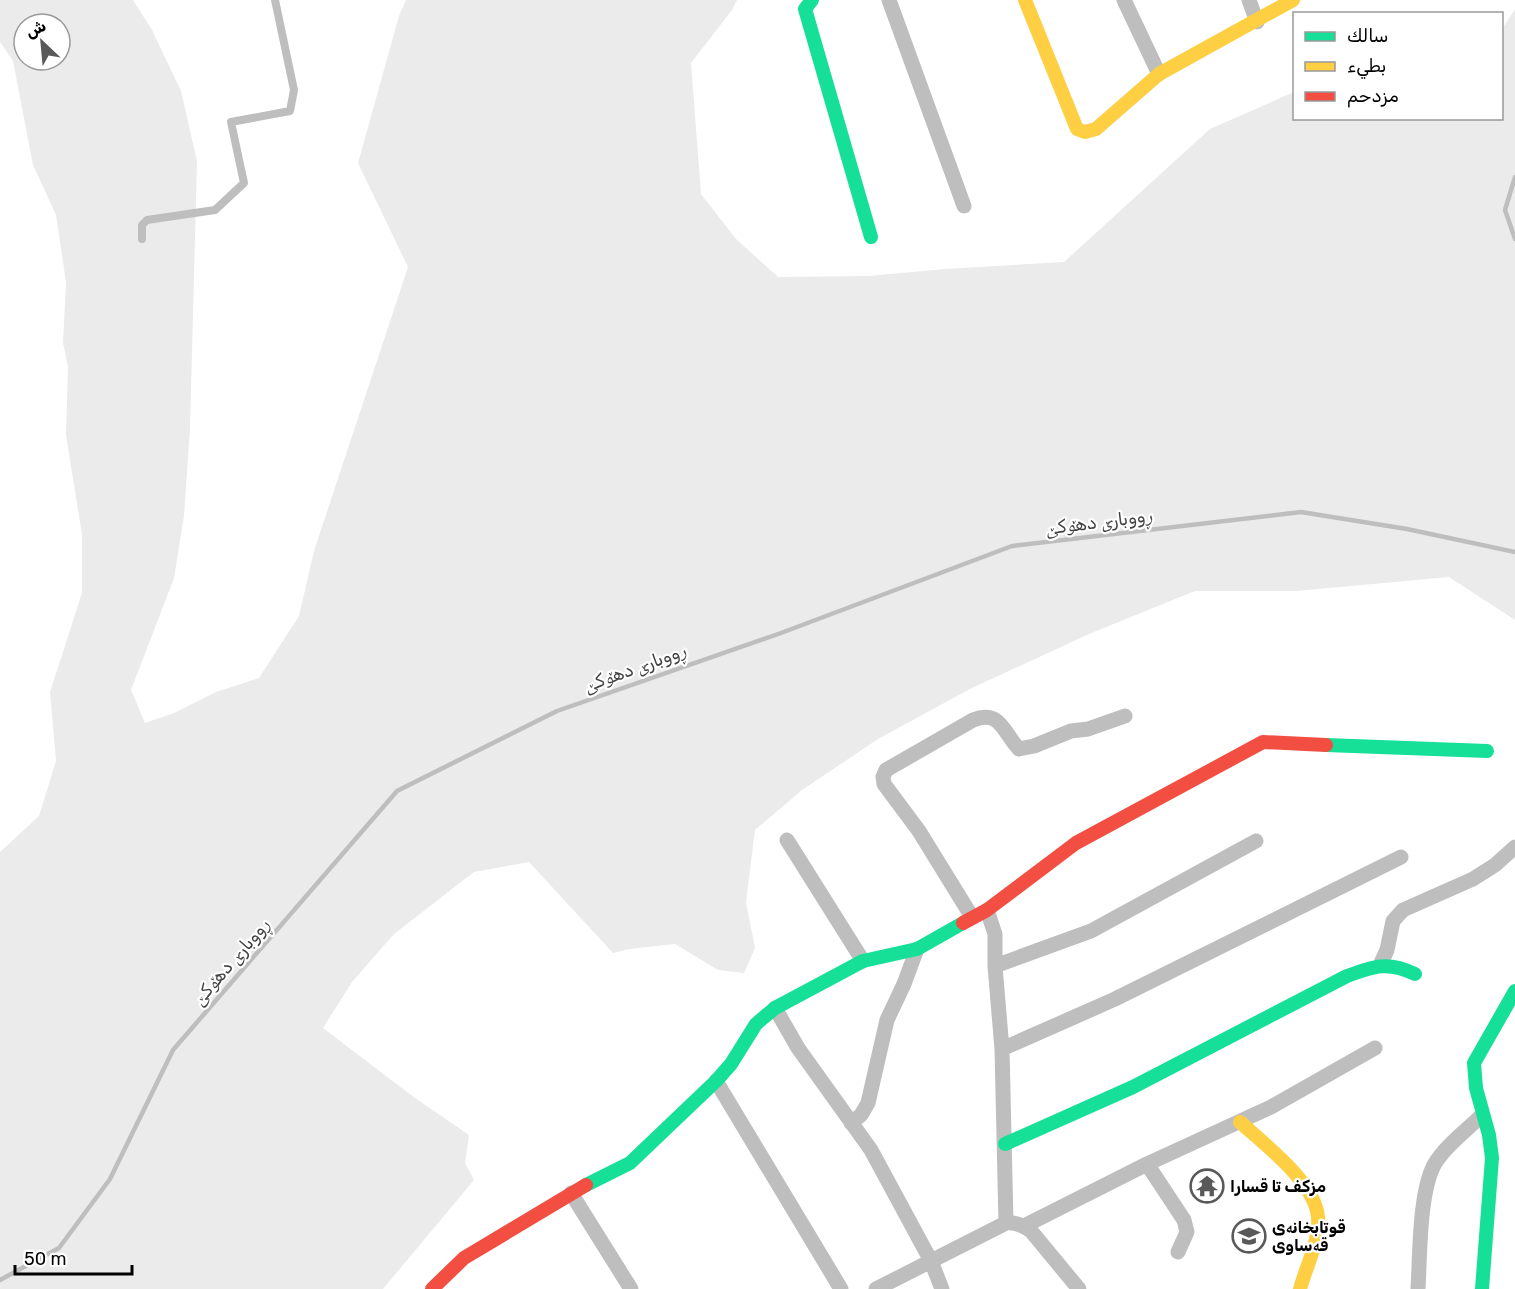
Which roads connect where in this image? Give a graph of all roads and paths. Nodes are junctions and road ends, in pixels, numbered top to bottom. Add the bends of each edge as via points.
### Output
1 (275, 0) edge
2 (812, 0) edge
3 (889, 0) edge
4 (1025, 0) edge
5 (1124, 0) edge
6 (1250, 0) edge
7 (1293, 0) edge
8 (1257, 22) junction
9 (1160, 74) junction
10 (964, 206) dead end
11 (871, 237) dead end
12 (142, 239) dead end
13 (1125, 716) dead end
14 (1487, 751) dead end
15 (786, 840) dead end
16 (1256, 841) dead end
17 (1515, 847) edge
18 (1401, 858) dead end
19 (987, 910) junction
20 (972, 917) junction
21 (917, 950) junction
22 (863, 961) junction
23 (1381, 963) junction
24 (995, 966) junction
25 (1415, 974) dead end
26 (1515, 991) edge
27 (775, 1008) junction
28 (1375, 1048) dead end
29 (1002, 1049) junction
30 (716, 1081) junction
31 (1482, 1115) junction
32 (1240, 1122) junction
33 (851, 1123) junction
34 (1005, 1144) junction
35 (1148, 1164) junction
36 (571, 1193) junction
37 (1006, 1222) junction
38 (1024, 1226) junction
39 (1178, 1252) dead end
40 (931, 1261) junction
41 (432, 1289) edge
42 (631, 1289) edge
43 (841, 1289) edge
44 (876, 1289) edge
45 (942, 1289) edge
46 (1079, 1289) edge
47 (1300, 1289) edge
48 (1418, 1289) edge
49 (1482, 1289) edge

1 - 12 lane via 294,90 290,111 231,122 244,183 215,210 147,220 142,225
2 - 11 street via 806,9
3 - 10 street
4 - 9 street via 1077,129 1096,129
5 - 9 street
6 - 8 street
7 - 8 street
8 - 9 street
13 - 20 street via 1019,749 995,718 985,715 886,770 884,784 919,831
14 - 19 street via 1263,742 1076,843
15 - 22 street
16 - 24 street via 1091,930
17 - 23 street via 1473,879 1403,910 1394,921
18 - 29 street via 1115,999
19 - 20 street
19 - 24 street via 995,934
20 - 21 street
21 - 22 street
21 - 33 street via 887,1020 868,1103
22 - 27 street
23 - 25 street
23 - 34 street via 1347,976 1133,1087
24 - 29 street
26 - 31 street via 1474,1063
27 - 30 street via 756,1024
27 - 33 street
28 - 32 street
29 - 34 street
30 - 36 street via 630,1163
30 - 43 street
31 - 48 street via 1446,1150 1428,1179
31 - 49 street via 1492,1158
32 - 35 street
32 - 47 street via 1293,1172 1314,1203 1318,1217 1315,1236
33 - 40 street via 871,1150
34 - 37 street
35 - 38 street
35 - 39 street via 1184,1220 1186,1232
36 - 41 street via 464,1258
36 - 42 street
37 - 38 street
37 - 40 street
38 - 46 street
40 - 44 street
40 - 45 street

